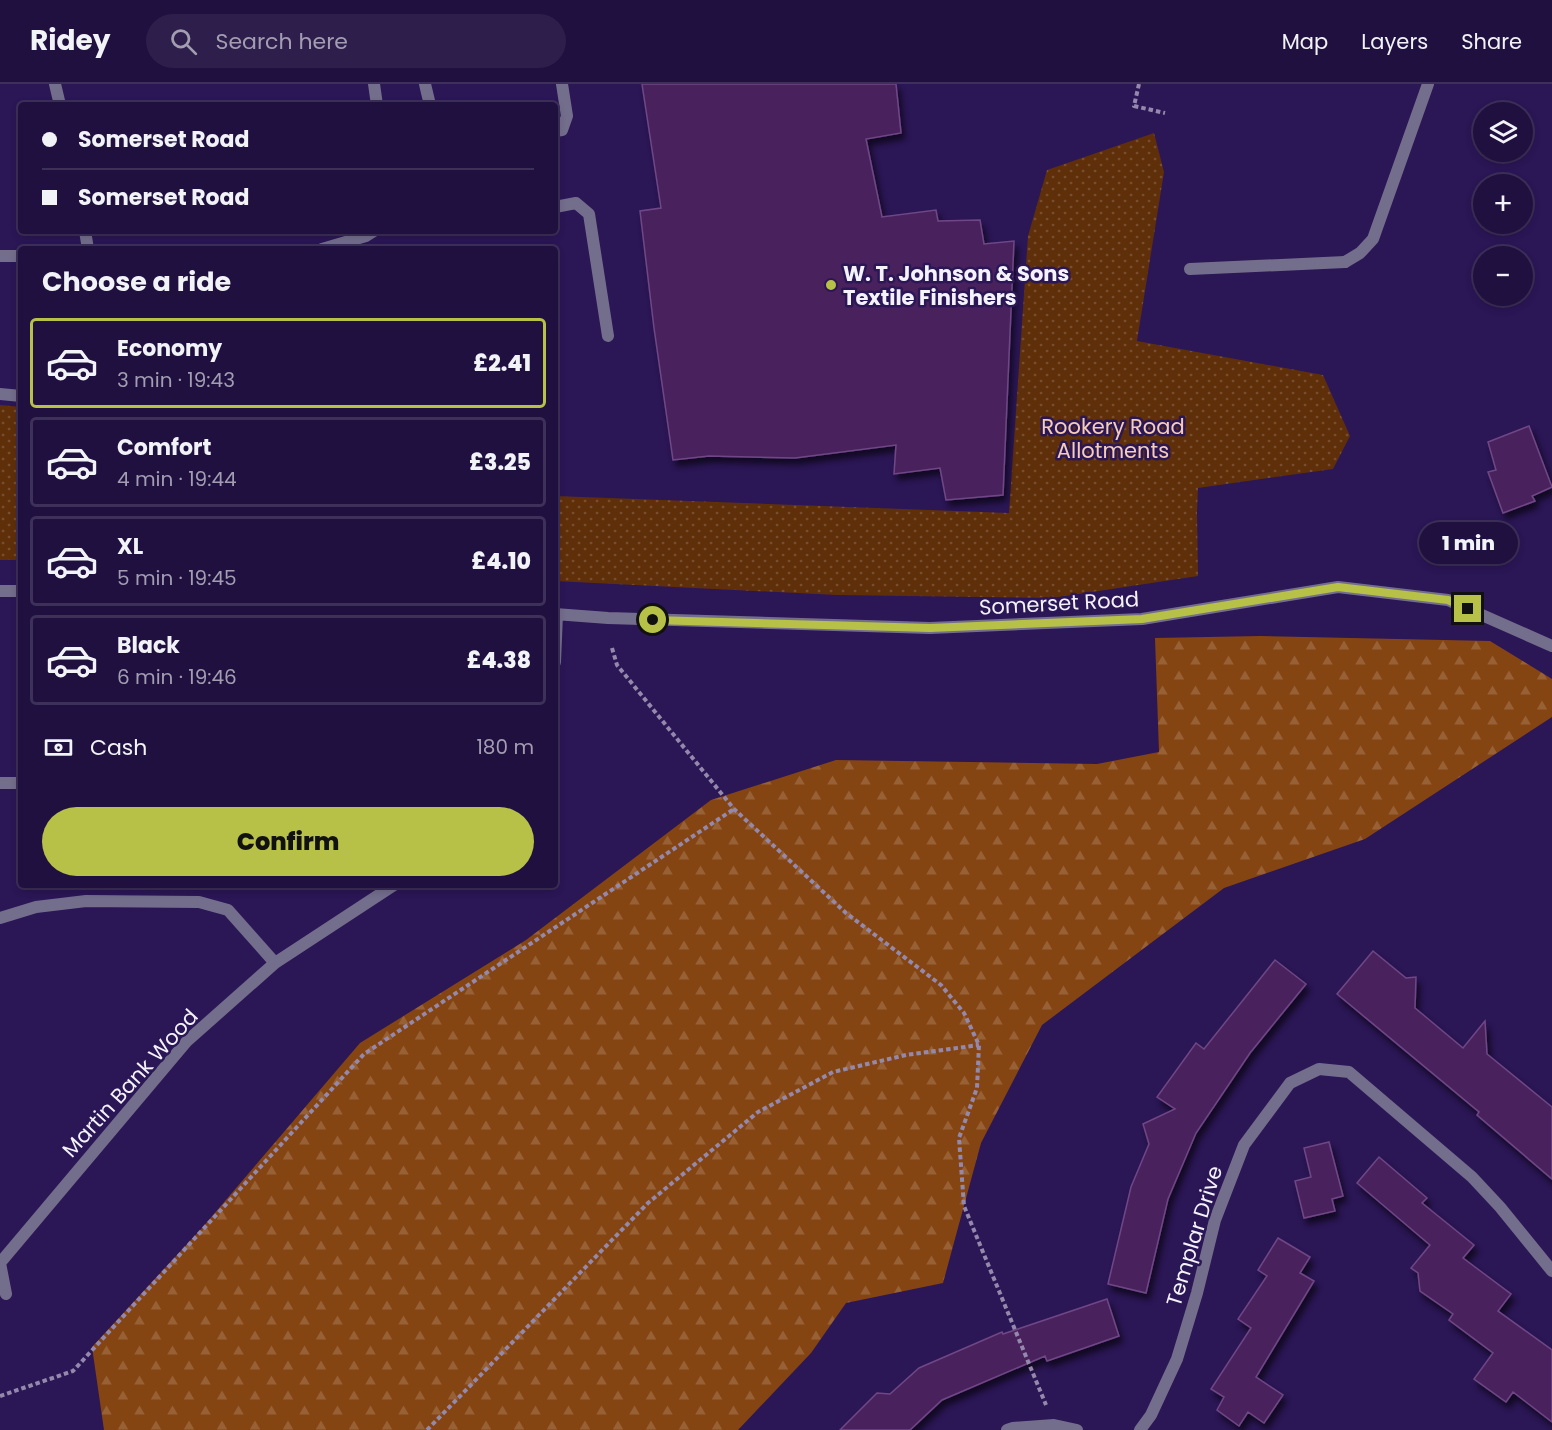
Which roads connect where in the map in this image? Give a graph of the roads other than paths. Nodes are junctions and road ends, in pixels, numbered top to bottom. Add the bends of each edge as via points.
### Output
1 (56, 84) edge
2 (374, 84) edge
3 (425, 84) edge
4 (562, 84) edge
5 (1428, 84) edge
6 (59, 102) edge
7 (377, 102) edge
8 (429, 102) edge
9 (558, 131) edge
10 (558, 206) edge
11 (369, 234) edge
12 (332, 246) edge
13 (0, 256) edge
14 (18, 256) edge
15 (1190, 269) dead end
16 (608, 336) dead end
17 (0, 394) edge
18 (18, 396) edge
19 (0, 591) edge
20 (18, 591) edge
21 (558, 614) edge
22 (1552, 646) edge
23 (0, 783) edge
24 (18, 783) edge
25 (389, 888) edge
26 (0, 918) edge
27 (275, 963) junction
28 (1552, 1271) edge
29 (6, 1294) dead end
30 (1007, 1430) edge
31 (1077, 1430) edge
32 (1140, 1430) edge

1 - 6 street
2 - 7 street
3 - 8 street
4 - 9 street via 567,116 562,130
5 - 15 street via 1373,239 1360,253 1345,262
10 - 16 street via 576,203 589,214
11 - 12 street
13 - 14 street
17 - 18 street
19 - 20 street
21 - 22 street, Somerset Road via 930,628 1142,619 1338,587 1448,600
23 - 24 street
25 - 27 street, Martin Bank Wood
26 - 27 street via 86,901 199,902 228,910
27 - 29 street, Martin Bank Wood via 187,1041 0,1263
28 - 32 street, Templar Drive via 1472,1177 1349,1072 1319,1069 1290,1083 1244,1145 1215,1220 1177,1359
30 - 31 street via 1054,1425

